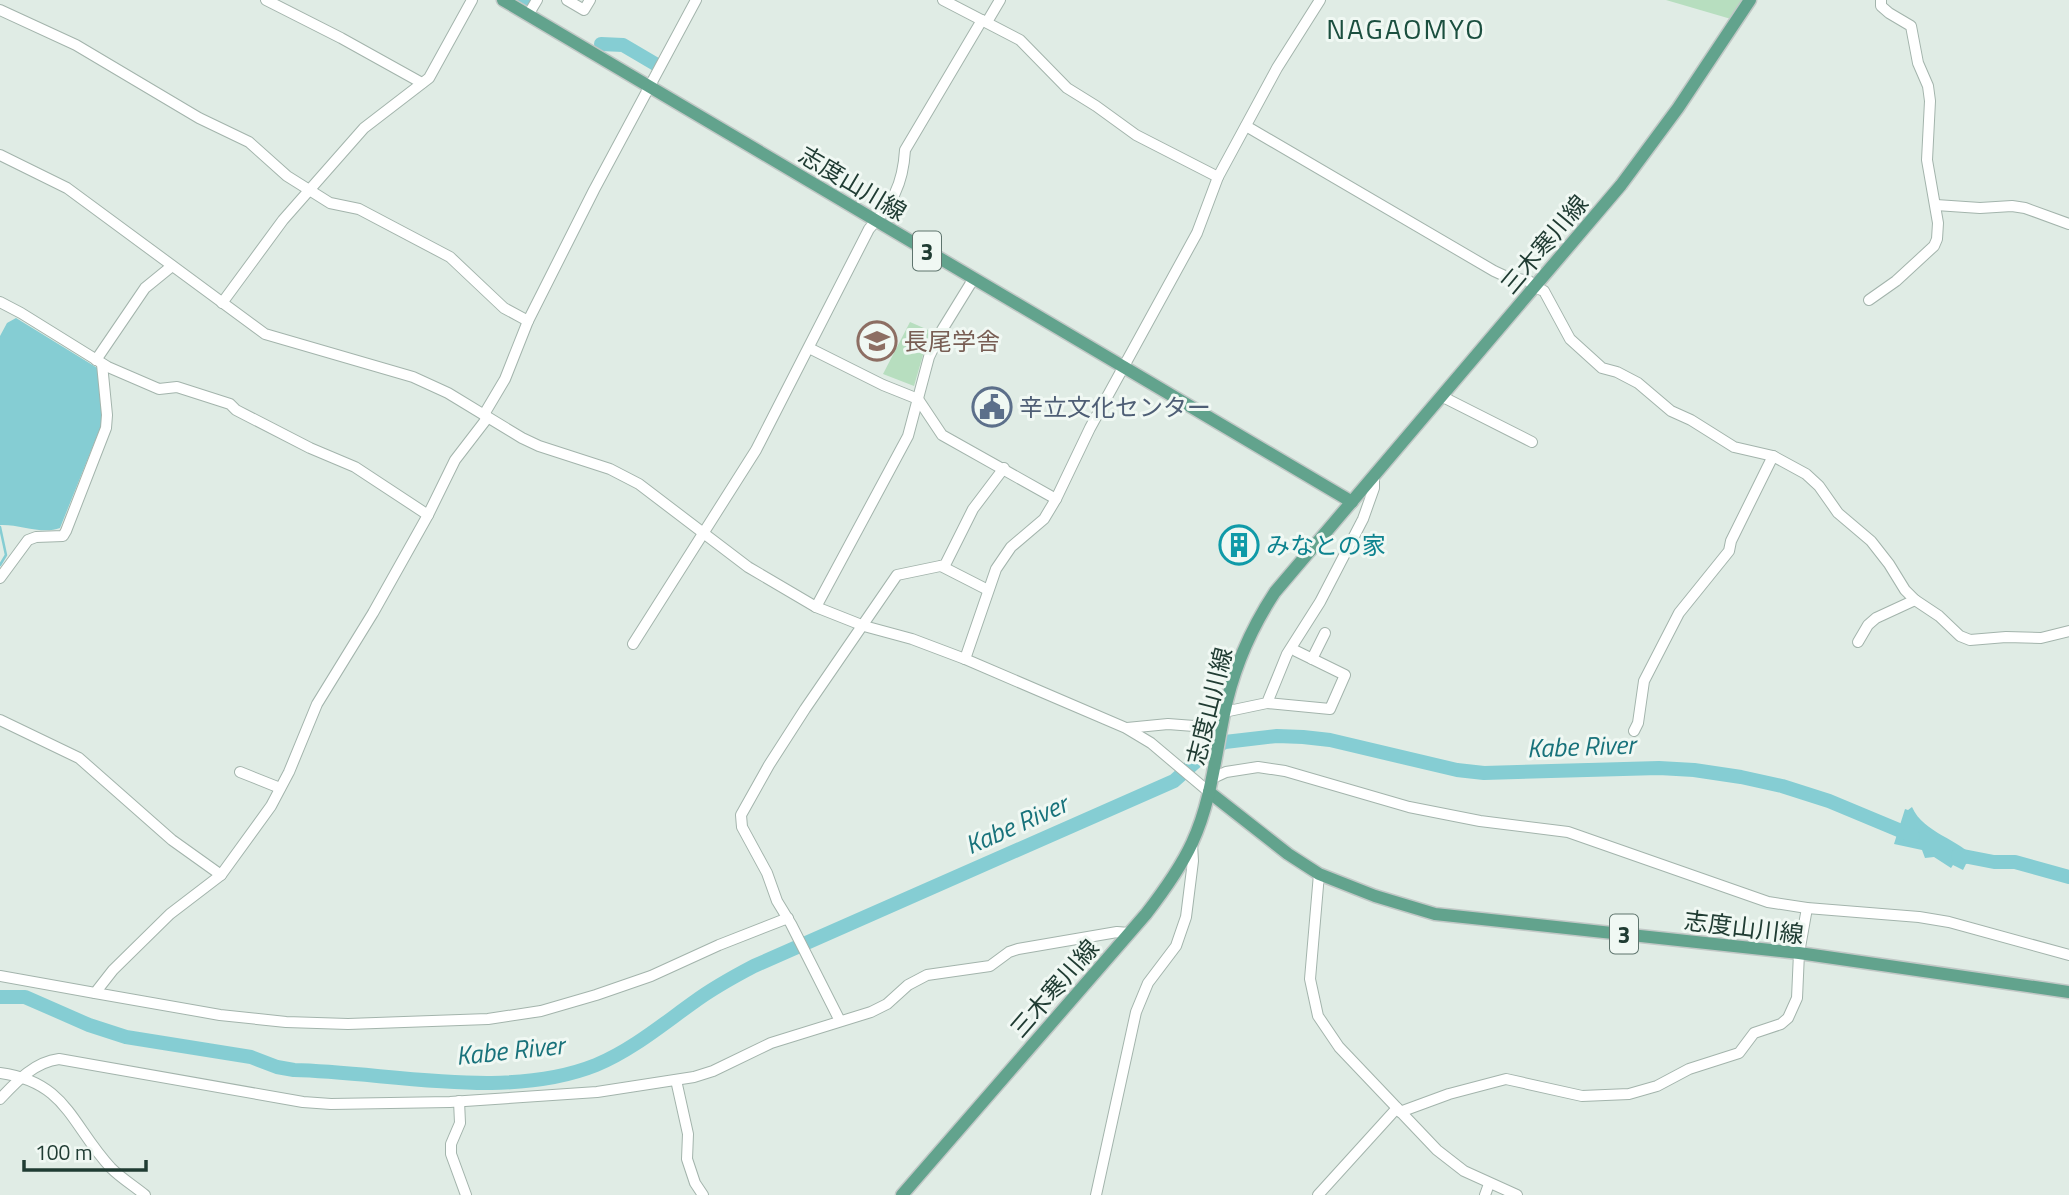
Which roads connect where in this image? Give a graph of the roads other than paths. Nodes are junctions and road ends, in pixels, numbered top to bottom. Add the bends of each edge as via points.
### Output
1 (266, 0) edge
2 (472, 0) edge
3 (503, 0) edge
4 (537, 0) edge
5 (567, 0) edge
6 (590, 0) edge
7 (696, 0) edge
8 (943, 0) edge
9 (1000, 0) edge
10 (1320, 0) edge
11 (1750, 0) edge
12 (1881, 0) edge
13 (0, 10) edge
14 (528, 15) junction
15 (985, 21) junction
16 (422, 83) junction
17 (650, 87) junction
18 (1246, 126) junction
19 (0, 155) edge
20 (1218, 177) junction
21 (308, 190) junction
22 (1936, 205) junction
23 (877, 221) junction
24 (2069, 224) edge
25 (172, 266) junction
26 (974, 278) junction
27 (1535, 287) junction
28 (1869, 300) dead end
29 (0, 302) edge
30 (222, 303) junction
31 (528, 321) junction
32 (809, 348) junction
33 (99, 362) junction
34 (1122, 366) junction
35 (1441, 396) junction
36 (918, 400) junction
37 (485, 415) junction
38 (1532, 442) dead end
39 (1773, 456) junction
40 (1003, 468) junction
41 (1374, 475) junction
42 (1056, 499) junction
43 (1352, 502) junction
44 (428, 515) junction
45 (703, 533) junction
46 (941, 566) junction
47 (0, 578) edge
48 (988, 590) junction
49 (1915, 600) junction
50 (816, 607) junction
51 (864, 626) junction
52 (2069, 631) edge
53 (1325, 634) dead end
54 (1858, 642) dead end
55 (634, 644) dead end
56 (1296, 651) dead end
57 (965, 659) junction
58 (1312, 659) junction
59 (1267, 703) junction
60 (1224, 714) junction
61 (0, 720) edge
62 (1126, 728) junction
63 (1634, 731) dead end
64 (240, 772) dead end
65 (1214, 776) junction
66 (280, 788) junction
67 (1209, 792) junction
68 (1192, 844) junction
69 (1319, 874) junction
70 (221, 875) junction
71 (1807, 908) junction
72 (790, 921) junction
73 (1129, 933) junction
74 (1799, 953) junction
75 (2069, 955) edge
76 (0, 976) edge
77 (2069, 992) edge
78 (95, 993) junction
79 (840, 1021) junction
80 (0, 1073) edge
81 (23, 1077) junction
82 (676, 1080) junction
83 (0, 1099) edge
84 (459, 1101) junction
85 (1398, 1110) junction
86 (1489, 1184) junction
87 (145, 1195) edge
88 (466, 1195) edge
89 (703, 1195) edge
90 (902, 1195) edge
91 (1096, 1195) edge
92 (1318, 1195) edge
93 (1485, 1195) edge
94 (1517, 1195) edge

1 - 16 street
2 - 16 street
3 - 14 main road, 志度山川線 / 3
4 - 14 street
5 - 6 street via 584,10
7 - 17 street
8 - 15 street
9 - 15 street
10 - 18 street
11 - 27 main road, 三木寒川線 via 1642,158
12 - 22 street via 1889,13 1911,26 1928,86 1927,160
13 - 21 street via 76,45 199,118 249,142
14 - 17 main road, 志度山川線 / 3
15 - 20 street via 1020,40 1060,82 1119,124
15 - 23 street via 905,150 904,175
16 - 21 street via 364,128
17 - 23 main road, 志度山川線 / 3
17 - 31 street
18 - 20 street
18 - 27 street via 1494,271
19 - 25 street via 66,188
20 - 34 street via 1196,233
21 - 30 street
21 - 31 street via 330,203 359,209 450,257 504,308
22 - 24 street via 2025,208
22 - 28 street via 1934,246
23 - 26 main road, 志度山川線 / 3
23 - 32 street
25 - 30 street
25 - 33 street via 145,288
26 - 34 main road, 志度山川線 / 3
26 - 36 street via 929,357
27 - 35 main road, 三木寒川線
27 - 39 street via 1544,291 1570,339 1594,362 1638,383 1671,411 1734,447
29 - 33 street
30 - 37 street via 272,338 413,377
31 - 37 street
32 - 36 street
32 - 45 street via 756,450
33 - 44 street via 159,388 177,387 230,404 355,467
33 - 47 street via 106,428 66,531 62,536 28,540
34 - 42 street
34 - 43 main road, 志度山川線 / 3
35 - 38 street
35 - 41 main road, 三木寒川線
36 - 40 street via 942,435
36 - 50 street via 908,436
37 - 44 street via 455,460
37 - 45 street via 539,446 631,479
39 - 49 street via 1819,486 1838,513 1871,541
39 - 63 street via 1729,551 1679,613 1644,681
40 - 42 street
40 - 46 street
41 - 43 main road, 三木寒川線
41 - 59 street via 1363,519 1291,647
42 - 48 street via 1044,519 1011,547
43 - 60 main road, 志度山川線 via 1260,614 1239,658
44 - 66 street via 317,704
45 - 50 street via 748,567
45 - 55 street
46 - 48 street
46 - 51 street via 897,575
48 - 57 street
49 - 52 street via 1970,640 2041,638
49 - 54 street via 1876,618
50 - 51 street
51 - 57 street
51 - 72 street via 805,709 741,815 742,827
53 - 58 street
56 - 58 street
57 - 62 street
58 - 59 street via 1345,675 1329,709
59 - 60 street
60 - 62 street via 1194,726
60 - 65 main road, 志度山川線
61 - 70 street via 79,758 172,840
62 - 67 street
64 - 66 street
65 - 67 main road, 志度山川線
65 - 71 street via 1251,768 1285,771 1409,807 1568,832 1769,902
66 - 70 street via 247,843
67 - 68 main road, 三木寒川線
67 - 69 main road, 志度山川線 / 3
68 - 73 main road, 三木寒川線 via 1166,889
68 - 91 street via 1186,917 1176,946 1148,983 1136,1012
69 - 74 main road, 志度山川線 / 3 via 1435,914
69 - 85 street via 1310,956 1312,998 1318,1016 1339,1047
70 - 78 street via 170,914
71 - 74 street
71 - 75 street via 1949,922
72 - 78 street via 607,991 541,1011 488,1019 286,1022
72 - 79 street
73 - 79 street via 1018,949 990,966 927,975 880,1008
73 - 90 main road, 三木寒川線
74 - 77 main road, 志度山川線 / 3
74 - 85 street via 1797,998 1788,1018 1754,1033 1739,1053 1689,1069 1657,1086 1629,1094 1582,1096 1506,1079
76 - 78 street
79 - 82 street via 771,1043 705,1074
80 - 81 street
81 - 83 street
81 - 84 street via 44,1062 59,1059 303,1102
81 - 87 street via 52,1091 112,1169
82 - 84 street via 597,1092
82 - 89 street via 688,1134 687,1159
84 - 88 street via 460,1123 451,1154
85 - 86 street via 1454,1165
85 - 92 street
86 - 93 street
86 - 94 street

